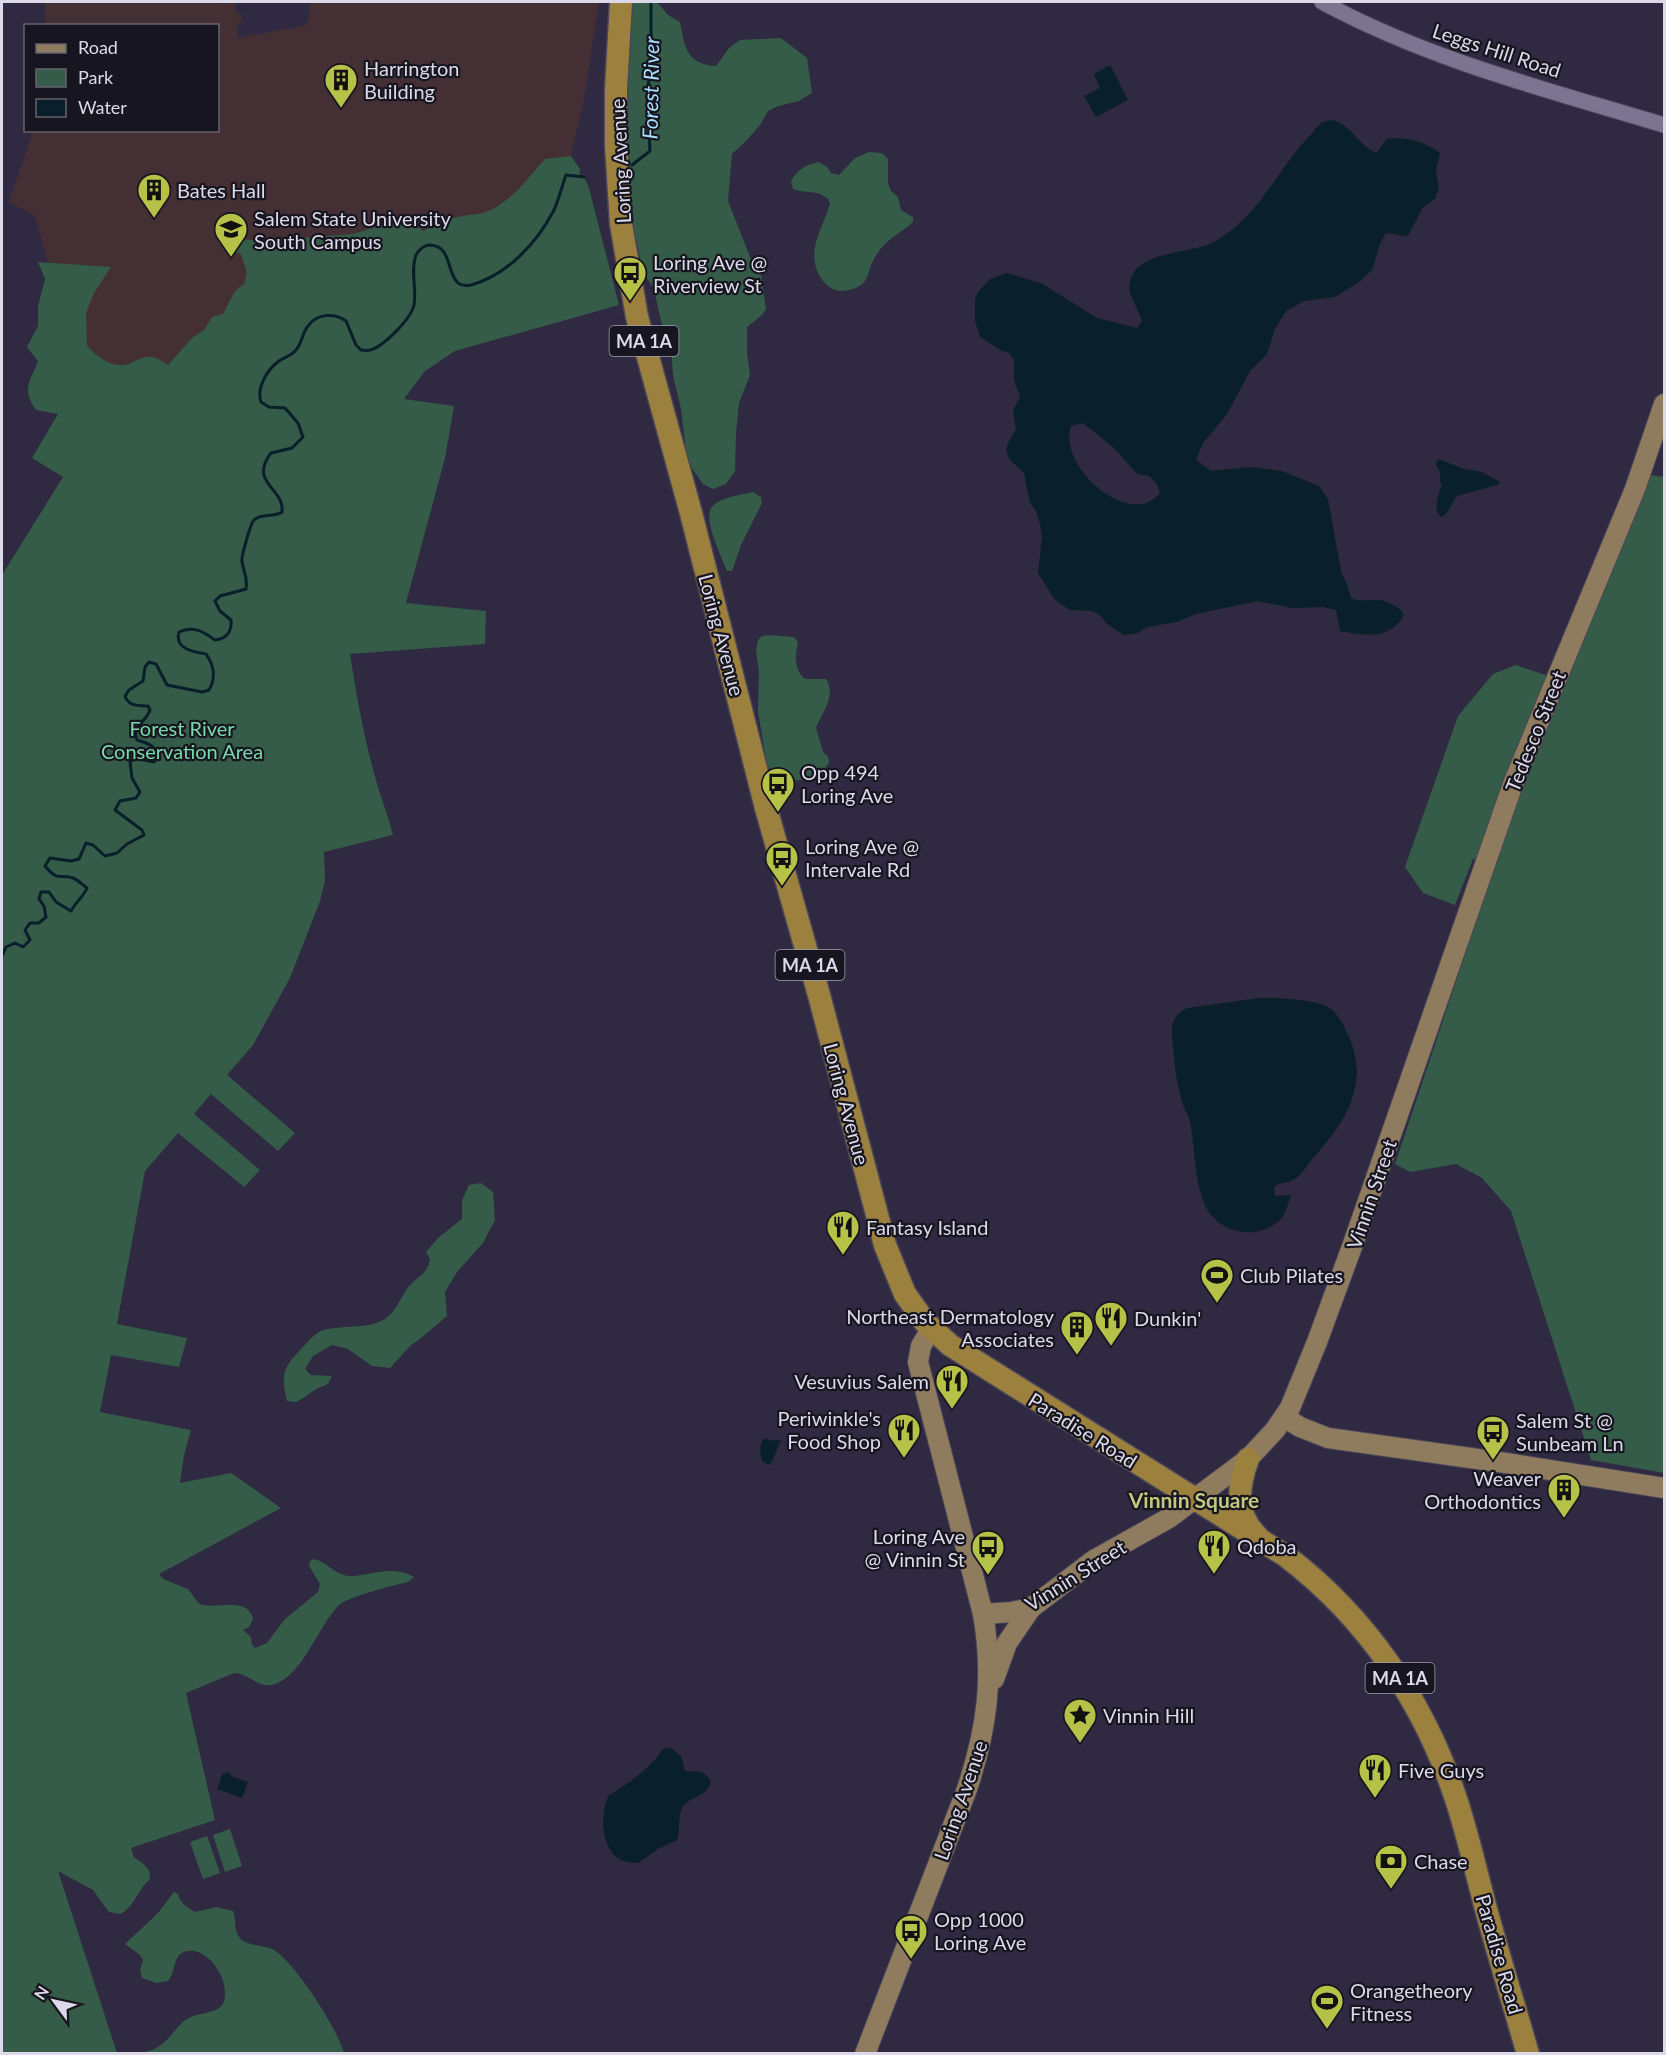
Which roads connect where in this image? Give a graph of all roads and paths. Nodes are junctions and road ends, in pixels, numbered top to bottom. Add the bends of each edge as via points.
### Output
1 (621, 2) edge
2 (1322, 2) edge
3 (1665, 125) edge
4 (1665, 404) edge
5 (1417, 1063) joint
6 (890, 1258) joint
7 (931, 1329) junction
8 (1284, 1417) junction
9 (1248, 1459) junction
10 (1665, 1488) edge
11 (1194, 1500) junction
12 (1263, 1541) junction
13 (1031, 1608) junction
14 (983, 1614) junction
15 (987, 1708) junction
16 (865, 2054) edge
17 (1528, 2054) edge

1 - 6 highway, Loring Avenue / MA 1A via 616,146 621,224 637,317
2 - 3 street, Leggs Hill Road via 1433,53
4 - 5 main road, Tedesco Street via 1631,498 1513,784
5 - 8 main road, Vinnin Street via 1317,1342 1297,1395
6 - 7 highway, Paradise Road / MA 1A via 906,1294
7 - 11 highway, Paradise Road / MA 1A via 972,1360
7 - 14 main road, Loring Avenue via 921,1346 918,1362
8 - 9 main road, Vinnin Street
8 - 10 main road via 1328,1438
9 - 11 main road, Vinnin Street
9 - 12 highway via 1240,1487 1242,1513 1246,1524
11 - 12 highway, Paradise Road / MA 1A
11 - 13 main road, Vinnin Street via 1094,1560
12 - 17 highway, Paradise Road / MA 1A via 1303,1569 1350,1613 1414,1701 1455,1797
13 - 14 main road, Vinnin Street
13 - 15 main road via 1001,1656
14 - 15 main road, Loring Avenue via 988,1650
15 - 16 main road, Loring Avenue via 981,1746 967,1789

